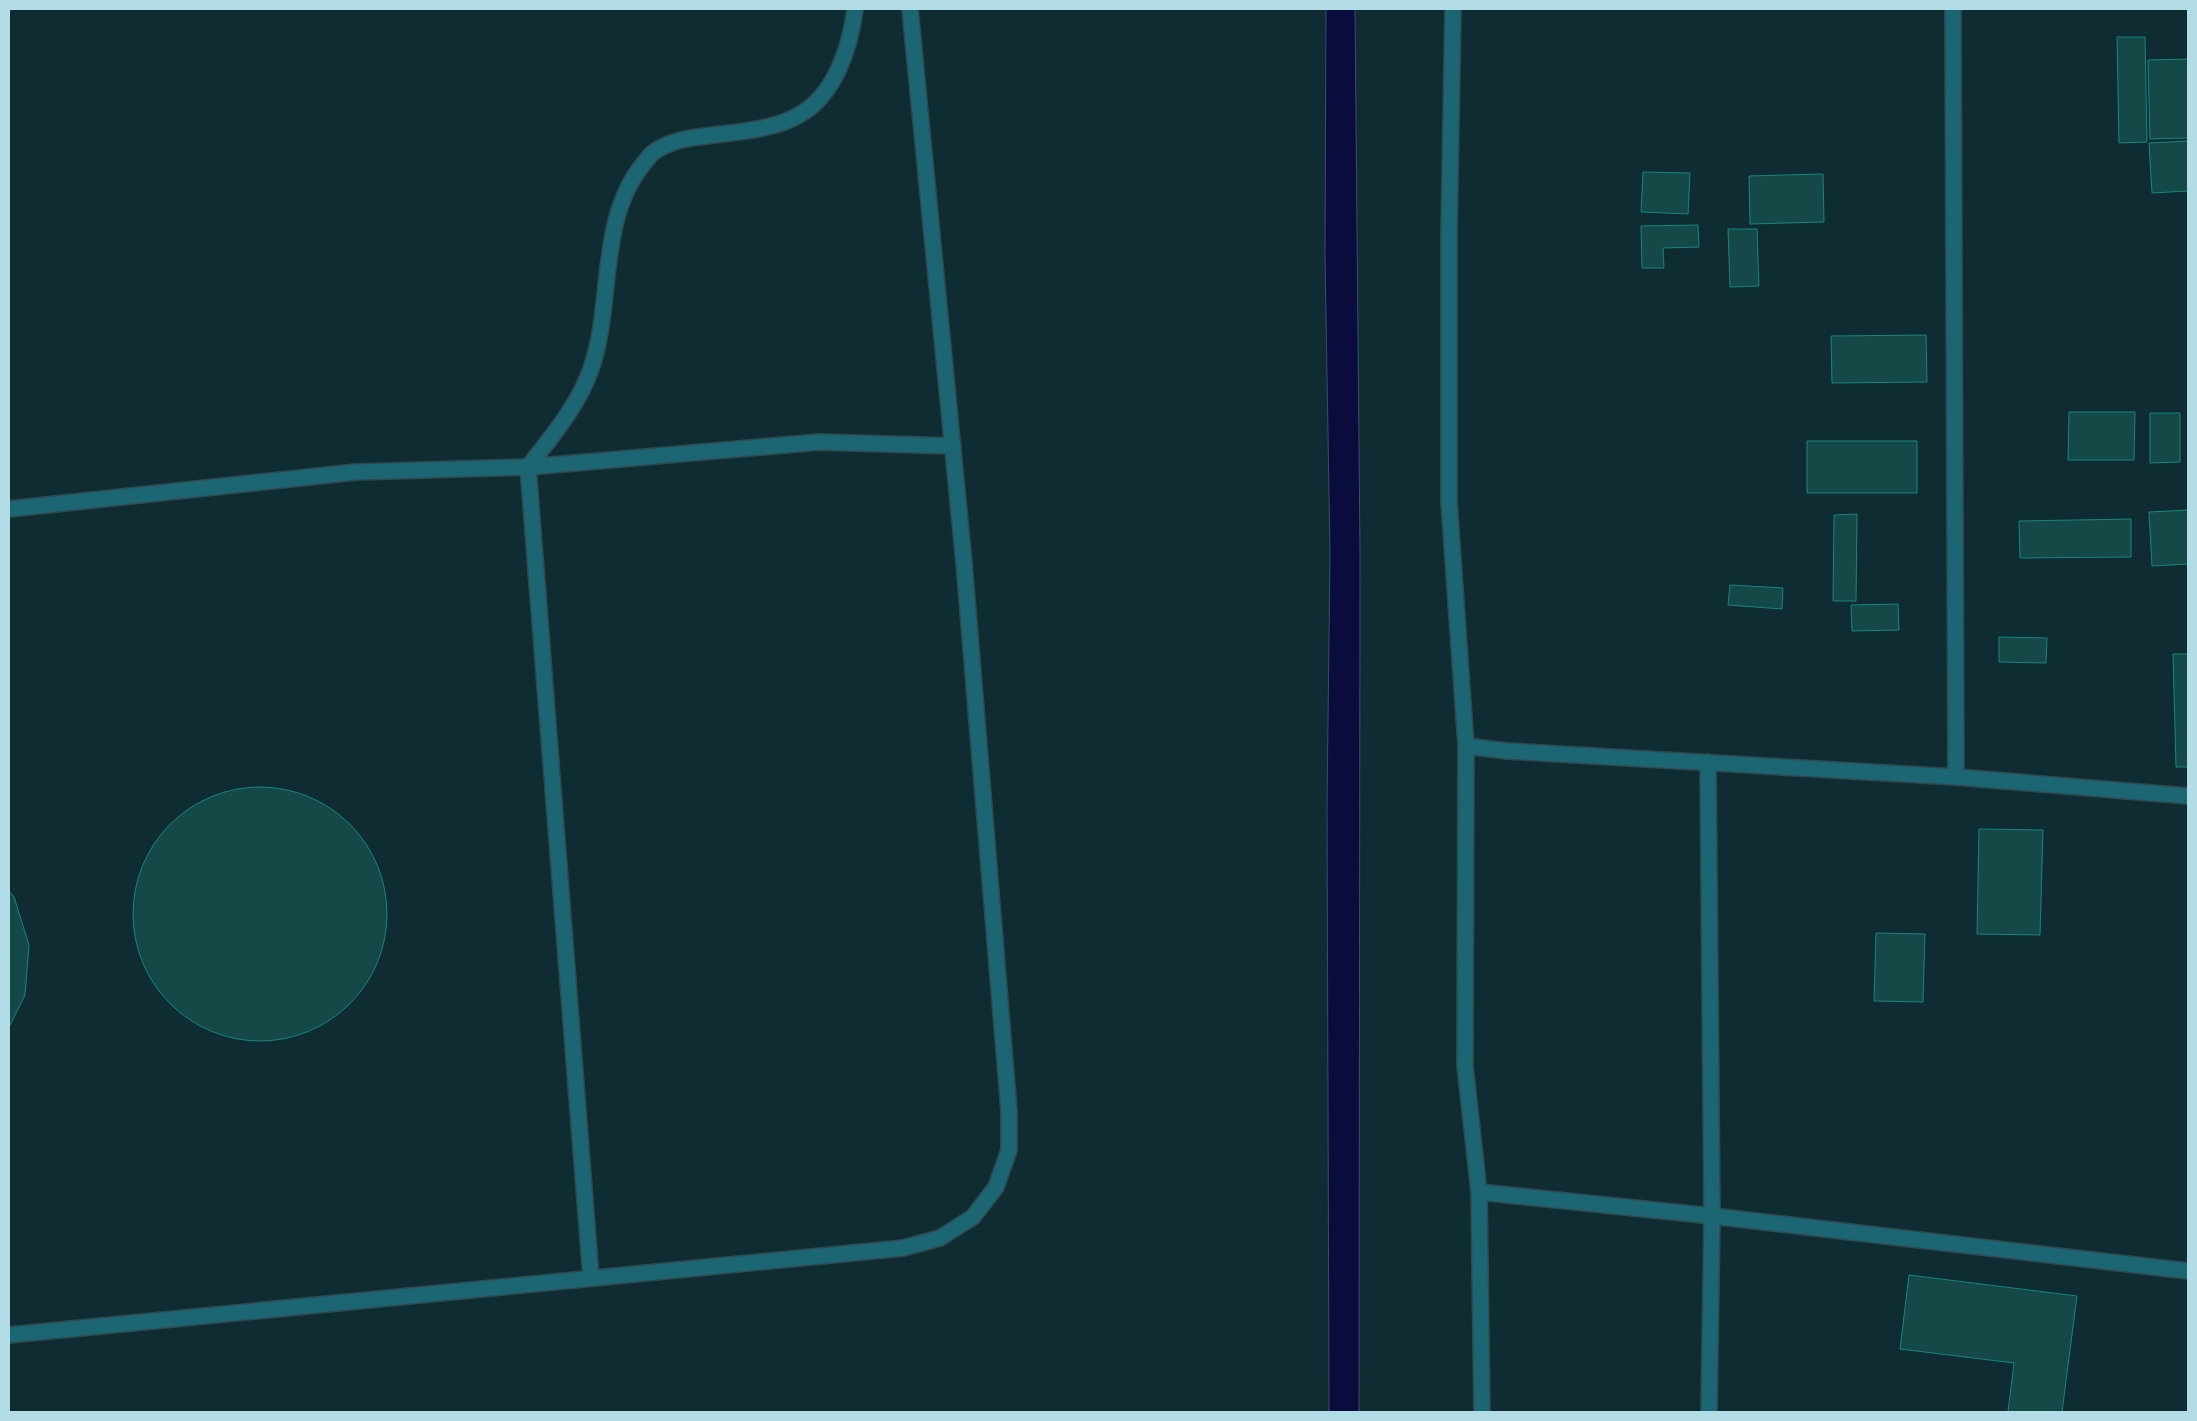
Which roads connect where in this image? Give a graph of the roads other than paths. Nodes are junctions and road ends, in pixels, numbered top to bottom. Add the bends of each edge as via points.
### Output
1 (855, 9) edge
2 (910, 9) edge
3 (1453, 9) edge
4 (1954, 9) edge
5 (953, 446) junction
6 (528, 467) junction
7 (9, 508) edge
8 (1466, 746) junction
9 (1708, 762) junction
10 (1956, 776) junction
11 (2188, 796) edge
12 (1479, 1192) junction
13 (1712, 1216) junction
14 (2188, 1271) edge
15 (591, 1278) junction
16 (9, 1335) edge
17 (1482, 1412) edge
18 (1708, 1412) edge

1 - 6 street via 841,66 825,92 799,115 765,128 682,139 653,152 631,179 617,214 602,328 592,367 581,395
2 - 5 street
3 - 8 street via 1448,232 1449,502
4 - 10 street
5 - 6 street via 819,442
5 - 15 street via 1009,1111 1009,1150 996,1186 973,1217 940,1238 903,1248
6 - 7 street via 356,472
6 - 15 street
8 - 9 street
8 - 12 street via 1465,1066
9 - 10 street
9 - 13 street
10 - 11 street
12 - 13 street
12 - 17 street
13 - 14 street
13 - 18 street
15 - 16 street

